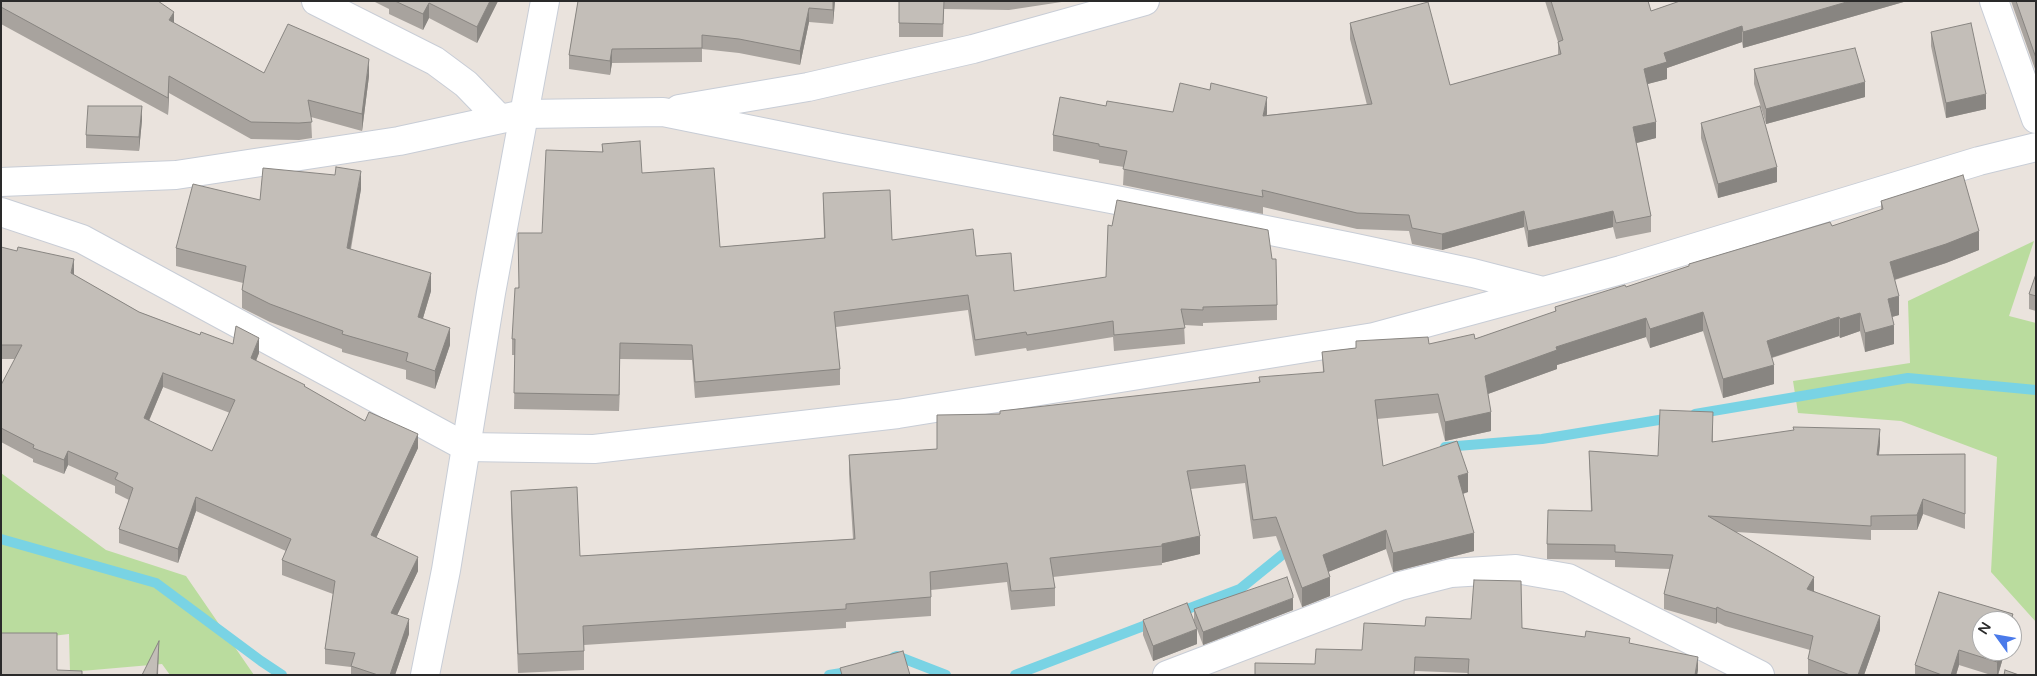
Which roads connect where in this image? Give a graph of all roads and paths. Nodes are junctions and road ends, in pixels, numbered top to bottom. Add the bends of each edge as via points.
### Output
1 (316, 1) edge
2 (545, 1) edge
3 (1145, 1) edge
4 (1994, 1) edge
5 (663, 112) junction
6 (512, 116) junction
7 (2036, 119) edge
8 (2036, 147) edge
9 (1, 182) edge
10 (1, 212) edge
11 (1544, 291) junction
12 (466, 447) junction
13 (425, 675) edge
14 (1167, 675) edge
15 (1760, 675) edge

1 - 6 street via 435,61
2 - 6 street
3 - 5 street via 944,56 808,87
4 - 7 street
5 - 6 street
5 - 11 street via 1352,247
6 - 9 street via 399,140 176,175
6 - 12 street via 491,293
8 - 11 street via 1979,161
10 - 12 street via 82,239
11 - 12 street via 1374,337 898,414 594,449
12 - 13 street
14 - 15 street via 1400,586 1451,573 1516,569 1568,578

